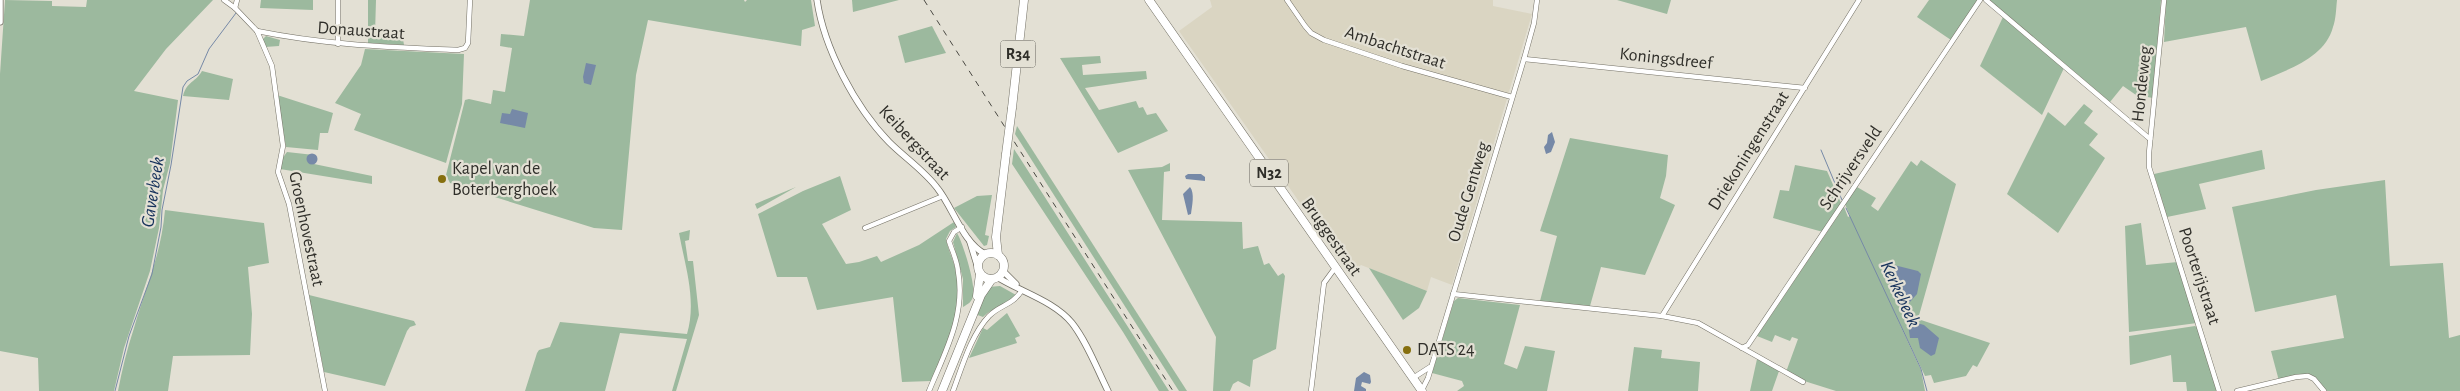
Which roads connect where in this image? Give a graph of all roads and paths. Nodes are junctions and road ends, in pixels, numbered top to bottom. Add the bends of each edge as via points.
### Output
1 (0, 0) edge
2 (224, 0) edge
3 (237, 0) edge
4 (338, 0) edge
5 (470, 0) edge
6 (817, 0) edge
7 (1024, 0) edge
8 (1149, 0) edge
9 (1287, 0) edge
10 (1537, 0) edge
11 (1859, 0) edge
12 (1980, 0) edge
13 (1986, 0) edge
14 (2164, 0) edge
15 (235, 8) junction
16 (0, 22) edge
17 (257, 31) junction
18 (338, 44) junction
19 (1524, 59) junction
20 (1805, 88) junction
21 (1512, 97) junction
22 (2150, 139) junction
23 (2150, 170) joint
24 (943, 196) junction
25 (962, 227) junction
26 (865, 228) dead end
27 (996, 237) junction
28 (968, 238) junction
29 (987, 253) junction
30 (998, 255) junction
31 (977, 265) junction
32 (1335, 268) junction
33 (1003, 271) junction
34 (980, 274) junction
35 (994, 278) junction
36 (1021, 289) junction
37 (1453, 294) junction
38 (1662, 316) junction
39 (966, 328) junction
40 (1742, 348) junction
41 (1430, 366) junction
42 (1413, 378) junction
43 (1803, 382) dead end
44 (325, 391) edge
45 (929, 391) edge
46 (942, 391) edge
47 (954, 391) edge
48 (1108, 391) edge
49 (1311, 391) edge
50 (1422, 391) edge
51 (2219, 391) edge
52 (2237, 391) edge
53 (2324, 391) edge

1 - 16 street
2 - 15 street, Groenhovestraat
3 - 15 street
4 - 18 street
5 - 18 street, Donaustraat via 465,48
6 - 24 street, Keibergstraat via 825,32 860,105 887,140
7 - 27 main road, R34, bridge
8 - 32 main road, Bruggestraat / N32
9 - 21 street, Ambachtstraat via 1304,26 1324,40
10 - 19 street, Oude Gentweg
11 - 20 street, Driekoningenstraat
12 - 40 street, Schrijversveld via 1748,345
13 - 22 street
14 - 22 street, Hondeweg
15 - 17 street, Groenhovestraat
17 - 18 street, Donaustraat
17 - 44 street, Groenhovestraat via 272,66 283,146 278,172 289,204
19 - 20 street, Koningsdreef
19 - 21 street, Oude Gentweg
20 - 38 street, Driekoningenstraat
21 - 37 street, Oude Gentweg
22 - 23 street, Hondeweg
23 - 51 street, Poorterijstraat
24 - 25 street, Keibergstraat
24 - 26 street, Keibergstraat
25 - 28 street, Keibergstraat
25 - 45 street via 949,241 960,283 957,321
27 - 29 main road, R34
27 - 30 main road, R34
28 - 29 street, Keibergstraat
28 - 31 street, Keibergstraat
29 - 30 main road
29 - 31 main road
30 - 33 main road via 1003,262
31 - 34 main road
32 - 42 main road, Bruggestraat / N32
32 - 49 street via 1324,283
33 - 35 main road
33 - 36 street
34 - 35 main road
34 - 39 main road via 979,290
35 - 36 street
35 - 39 main road via 986,285
36 - 47 street via 1015,300 990,314 981,326
36 - 48 street via 1059,312 1072,324
37 - 38 street
37 - 41 street, Oude Gentweg
38 - 40 street via 1698,323
39 - 46 main road
40 - 43 street
41 - 42 street
41 - 50 street, Oude Gentweg
42 - 50 main road, Bruggestraat / N32
52 - 53 street via 2302,376 2314,379

